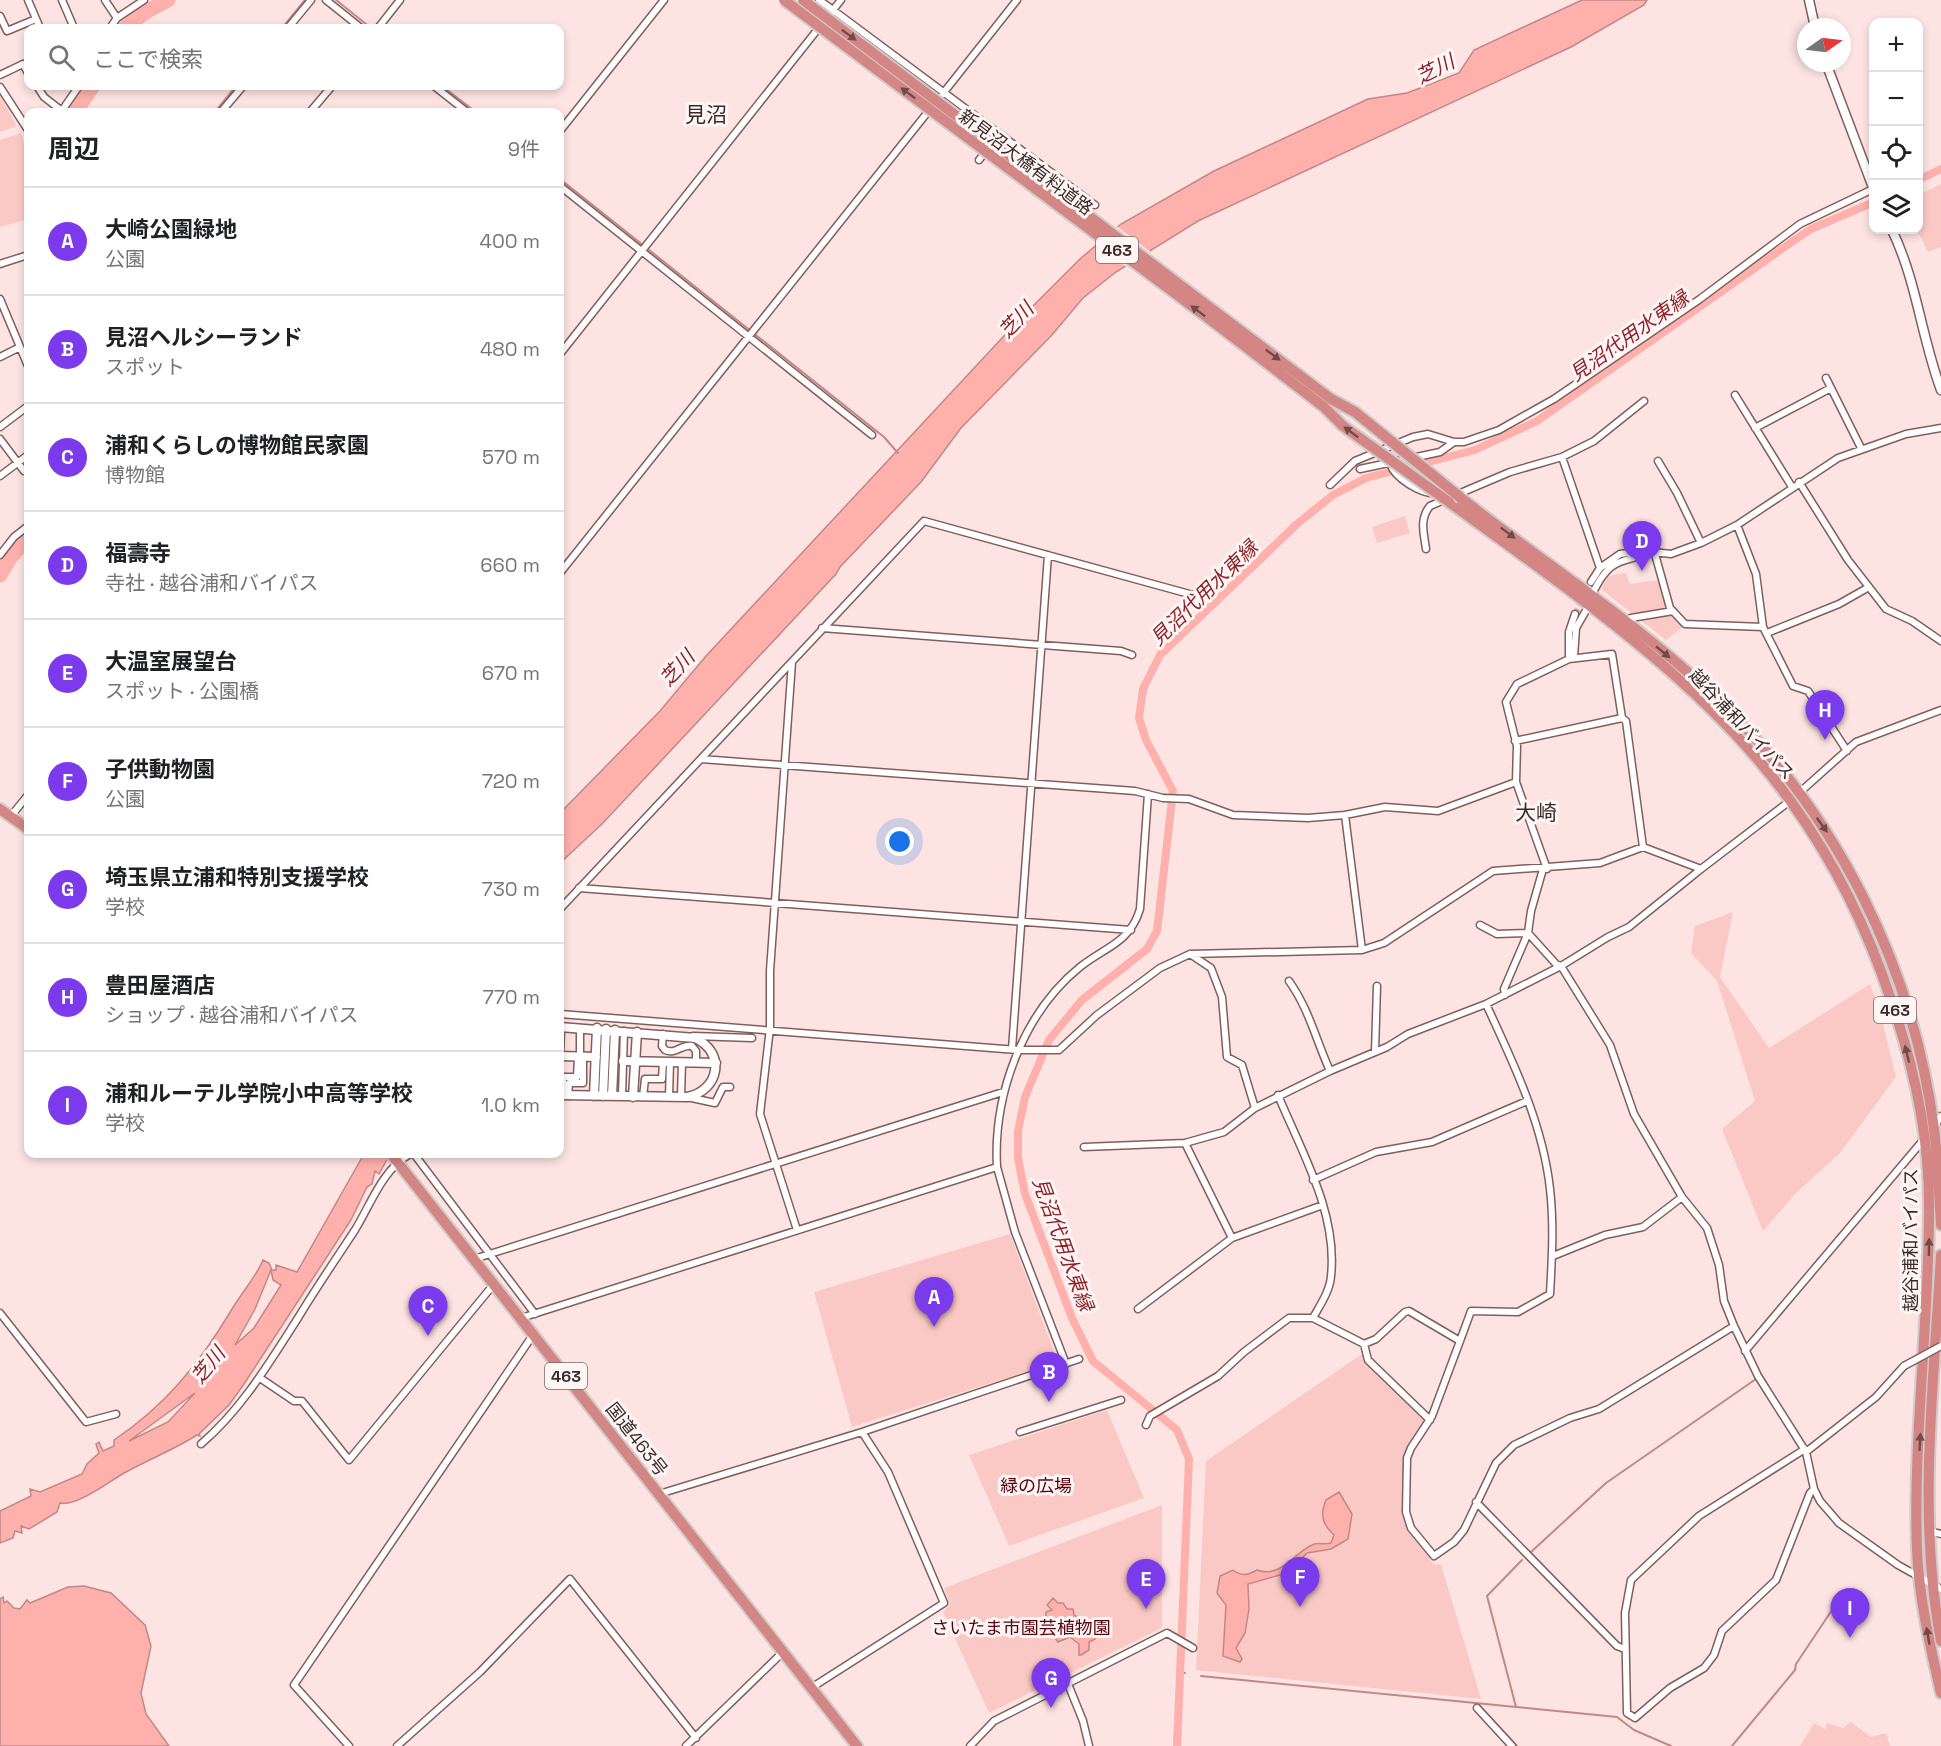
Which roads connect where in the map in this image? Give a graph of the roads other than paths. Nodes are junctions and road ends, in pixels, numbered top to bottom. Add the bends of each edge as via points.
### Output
1 (28, 0) edge
2 (62, 0) edge
3 (105, 0) edge
4 (144, 0) edge
5 (311, 0) edge
6 (326, 0) edge
7 (400, 0) edge
8 (664, 0) edge
9 (784, 0) edge
10 (803, 0) edge
11 (819, 0) edge
12 (841, 0) edge
13 (1017, 0) edge
14 (1809, 0) edge
15 (833, 10) junction
16 (0, 16) edge
17 (117, 18) junction
18 (1813, 18) edge
19 (36, 19) junction
20 (38, 24) edge
21 (72, 24) edge
22 (113, 24) edge
23 (291, 24) edge
24 (356, 24) edge
25 (381, 24) edge
26 (24, 66) edge
27 (1829, 72) edge
28 (0, 75) edge
29 (0, 87) edge
30 (39, 90) edge
31 (76, 90) edge
32 (240, 90) edge
33 (329, 90) edge
34 (439, 90) edge
35 (943, 93) junction
36 (57, 108) edge
37 (65, 108) edge
38 (224, 108) edge
39 (313, 108) edge
40 (462, 108) edge
41 (24, 124) edge
42 (564, 126) edge
43 (999, 135) junction
44 (979, 160) dead end
45 (1869, 180) edge
46 (564, 189) edge
47 (1869, 192) edge
48 (1095, 205) dead end
49 (1894, 234) edge
50 (642, 250) junction
51 (24, 256) edge
52 (0, 264) edge
53 (0, 299) edge
54 (749, 337) junction
55 (20, 347) junction
56 (564, 349) edge
57 (24, 356) edge
58 (0, 357) edge
59 (1826, 378) dead end
60 (1831, 388) junction
61 (1941, 390) edge
62 (1735, 395) dead end
63 (1644, 401) dead end
64 (24, 409) edge
65 (0, 427) edge
66 (1755, 428) junction
67 (1941, 428) edge
68 (872, 435) dead end
69 (0, 439) edge
70 (1454, 442) junction
71 (1861, 448) junction
72 (1562, 457) junction
73 (24, 458) edge
74 (1658, 461) dead end
75 (18, 462) junction
76 (1390, 463) junction
77 (1360, 470) dead end
78 (24, 471) dead end
79 (0, 476) edge
80 (1799, 482) junction
81 (1330, 485) dead end
82 (1792, 487) junction
83 (1454, 499) junction
84 (1737, 525) junction
85 (24, 529) edge
86 (1701, 543) junction
87 (1426, 549) dead end
88 (1644, 551) junction
89 (1655, 554) junction
90 (0, 555) edge
91 (1048, 555) junction
92 (564, 568) edge
93 (1600, 568) junction
94 (1591, 582) tunnel mouth
95 (1869, 587) junction
96 (1215, 589) dead end
97 (1589, 601) junction
98 (1673, 611) junction
99 (1575, 614) tunnel mouth
100 (1632, 618) dead end
101 (822, 628) junction
102 (1765, 630) junction
103 (1941, 641) edge
104 (1041, 646) junction
105 (1132, 655) dead end
106 (1571, 658) junction
107 (792, 662) junction
108 (1941, 710) edge
109 (1622, 718) junction
110 (1515, 741) junction
111 (1847, 751) junction
112 (701, 759) junction
113 (786, 766) junction
114 (1516, 782) junction
115 (1032, 784) junction
116 (1148, 794) junction
117 (1795, 797) junction
118 (24, 800) edge
119 (0, 809) edge
120 (1345, 815) junction
121 (11, 816) junction
122 (24, 826) edge
123 (1643, 847) junction
124 (1545, 869) junction
125 (1701, 869) junction
126 (579, 888) junction
127 (775, 902) junction
128 (564, 905) edge
129 (1022, 921) junction
130 (1480, 925) dead end
131 (1131, 930) junction
132 (1528, 933) junction
133 (1362, 950) junction
134 (1190, 954) junction
135 (1561, 966) junction
136 (1289, 981) dead end
137 (1377, 986) dead end
138 (1505, 995) junction
139 (1486, 1004) junction
140 (564, 1014) edge
141 (564, 1027) edge
142 (580, 1028) junction
143 (770, 1028) junction
144 (611, 1030) junction
145 (637, 1032) junction
146 (663, 1034) junction
147 (689, 1036) junction
148 (752, 1038) dead end
149 (1015, 1050) junction
150 (1375, 1052) junction
151 (564, 1056) edge
152 (580, 1057) junction
153 (596, 1057) junction
154 (623, 1061) junction
155 (635, 1062) junction
156 (666, 1062) junction
157 (682, 1062) junction
158 (696, 1063) junction
159 (716, 1063) junction
160 (1330, 1071) junction
161 (678, 1081) junction
162 (730, 1087) dead end
163 (754, 1088) dead end
164 (763, 1089) junction
165 (1003, 1092) junction
166 (564, 1095) edge
167 (1278, 1095) junction
168 (603, 1096) junction
169 (622, 1096) junction
170 (633, 1096) junction
171 (644, 1097) junction
172 (669, 1097) junction
173 (684, 1097) junction
174 (1527, 1101) junction
175 (1255, 1108) junction
176 (1941, 1116) edge
177 (1934, 1127) junction
178 (1923, 1140) junction
179 (1185, 1143) junction
180 (1084, 1147) dead end
181 (392, 1158) edge
182 (395, 1158) edge
183 (415, 1158) edge
184 (775, 1163) junction
185 (997, 1167) junction
186 (1313, 1180) junction
187 (1682, 1197) junction
188 (1323, 1205) junction
189 (1941, 1225) edge
190 (797, 1230) junction
191 (1232, 1238) junction
192 (489, 1254) junction
193 (1941, 1254) edge
194 (1553, 1256) junction
195 (474, 1259) junction
196 (494, 1284) junction
197 (1137, 1308) dead end
198 (0, 1314) edge
199 (536, 1314) junction
200 (521, 1318) junction
201 (1313, 1318) junction
202 (1734, 1326) junction
203 (533, 1335) junction
204 (1460, 1341) junction
205 (1364, 1344) junction
206 (1941, 1346) edge
207 (1745, 1351) junction
208 (1079, 1359) dead end
209 (1066, 1364) junction
210 (260, 1378) junction
211 (1121, 1400) dead end
212 (116, 1414) dead end
213 (1430, 1420) junction
214 (1146, 1425) dead end
215 (862, 1432) junction
216 (1020, 1432) dead end
217 (201, 1444) dead end
218 (1806, 1450) junction
219 (1814, 1489) junction
220 (659, 1494) junction
221 (1476, 1502) junction
222 (1929, 1532) junction
223 (1941, 1534) edge
224 (1919, 1576) junction
225 (1936, 1586) edge
226 (1941, 1641) edge
227 (1193, 1648) dead end
228 (1625, 1649) junction
229 (783, 1652) junction
230 (1068, 1684) junction
231 (811, 1688) junction
232 (1941, 1693) edge
233 (1477, 1708) dead end
234 (696, 1738) junction
235 (349, 1746) edge
236 (397, 1746) edge
237 (686, 1746) edge
238 (856, 1746) edge
239 (970, 1746) edge
240 (1089, 1746) edge
241 (1512, 1746) edge

1 - 19 street
2 - 21 street
3 - 17 street
4 - 17 street
5 - 23 street
6 - 24 street
7 - 25 street
8 - 42 street
83 -> 9 highway, 新見沼大橋有料道路 / 463, bridge via 1343,426 1216,324
10 -> 83 highway, 新見沼大橋有料道路 / 463, bridge via 1331,399 1362,417
11 - 15 street
12 - 15 street
13 - 35 street
14 - 18 street
15 - 35 street
15 - 50 street
16 - 19 street via 7,31
17 - 22 street
19 - 20 street
26 - 28 street
27 - 45 street
29 - 41 street
30 - 36 street
31 - 37 street
32 - 38 street
33 - 39 street
34 - 40 street
35 - 43 street
35 - 54 street
43 - 44 street
43 - 48 street
46 - 50 street
47 - 70 street via 1800,224 1700,299 1528,414 1482,436
49 - 61 street via 1906,260
50 - 54 street
50 - 56 street
51 - 52 street
53 - 55 street
54 - 68 street
54 - 92 street
55 - 57 street
55 - 58 street
59 - 60 street
60 - 66 street
60 - 71 street
62 - 66 street
63 - 72 street via 1594,441
64 - 65 street
66 - 82 street
67 - 71 street
69 - 75 street
70 - 76 street via 1440,452
70 - 81 street via 1428,434 1413,437 1355,461
71 - 80 street
72 - 83 street via 1510,472
72 - 93 street
73 - 75 street
74 - 86 street
75 - 78 street
75 - 79 street
76 - 77 street
76 - 83 street via 1396,473 1423,492
80 - 82 street
80 - 95 street
82 - 84 street
83 - 87 street via 1430,506 1424,513
83 - 97 highway, 越谷浦和バイパス / 463
84 - 86 street
84 - 102 street via 1756,574
85 - 90 street
86 - 89 street via 1671,554
88 - 89 street
88 - 93 street via 1620,554
88 - 97 street via 1614,565
89 - 98 street via 1660,580
91 - 96 street via 1193,595
91 - 101 street via 924,521
91 - 104 street
93 - 94 street
95 - 102 street via 1839,604
95 - 103 street via 1886,609
97 - 106 street via 1576,628
97 - 117 highway, 越谷浦和バイパス / 463 via 1673,674
98 - 100 street
98 - 102 street via 1685,624
99 - 106 street via 1569,632
101 - 104 street
101 - 107 street
102 - 111 street via 1793,686 1808,691
104 - 105 street
104 - 115 street
106 - 109 street via 1612,654
106 - 110 street via 1512,689 1506,702
107 - 112 street
107 - 113 street
108 - 111 street via 1856,742
109 - 110 street
109 - 123 street via 1626,721
110 - 114 street
111 - 117 street
112 - 113 street
112 - 126 street
113 - 115 street
113 - 127 street
114 - 120 street via 1438,811 1386,807
114 - 124 street
115 - 116 street
115 - 129 street
116 - 120 street via 1180,798 1233,815
116 - 131 street via 1140,909
117 - 125 street
117 -> 177 highway, 越谷浦和バイパス / 463 via 1828,833 1854,878 1893,965 1917,1041
178 -> 117 highway, 越谷浦和バイパス / 463 via 1905,1042 1881,969 1843,886
118 - 121 street
119 - 121 highway
120 - 133 street
121 - 122 highway
123 - 124 street via 1600,863
123 - 125 street
124 - 132 street
124 - 133 street via 1493,871 1384,943
125 - 135 street via 1629,927
126 - 127 street
126 - 128 street
127 - 129 street
127 - 143 street
129 - 131 street
129 - 149 street
130 - 132 street via 1497,934
131 - 149 street via 1066,980
132 - 135 street
132 - 138 street via 1504,989
133 - 134 street
134 - 149 street via 1160,968 1097,1015 1063,1047
134 - 175 street via 1211,968 1222,997 1227,1057 1242,1065
135 - 138 street
135 - 187 street via 1610,1045 1634,1114
136 - 160 street via 1308,1012
137 - 150 street
138 - 139 street
139 - 150 street via 1408,1034
139 - 174 street
140 - 143 street
141 - 142 street
142 - 144 street
142 - 152 street
143 - 149 street
143 - 164 street
144 - 145 street
144 - 153 street
144 - 154 street
144 - 168 street
145 - 146 street
145 - 155 street
146 - 147 street
146 - 158 street via 665,1050 672,1052 692,1046
147 - 148 street
147 - 159 street via 709,1047
149 - 165 street
150 - 160 street
151 - 152 street
152 - 153 street
152 - 166 street via 583,1083 569,1083
153 - 168 street
154 - 155 street
154 - 169 street
155 - 156 street
155 - 170 street
156 - 157 street
156 - 161 street
156 - 171 street via 662,1079 645,1079
157 - 158 street
157 - 161 street
158 - 159 street
159 - 173 street via 714,1080 709,1086
160 - 167 street
161 - 172 street
161 - 173 street
162 - 173 street via 723,1087 715,1103
163 - 164 street
164 - 184 street via 760,1114
165 - 184 street
165 - 185 street
166 - 168 street
167 - 175 street
167 - 186 street
168 - 169 street
169 - 170 street
170 - 171 street
171 - 172 street
172 - 173 street
174 - 186 street via 1432,1142 1376,1152
174 - 194 street via 1550,1189
175 - 179 street via 1224,1132
176 - 177 street
177 - 178 street
177 - 189 highway, 越谷浦和バイパス / 463
178 - 207 street
224 -> 178 highway, 越谷浦和バイパス / 463 via 1917,1490 1929,1207
179 - 180 street
179 - 191 street
181 - 210 street
182 - 195 highway, 国道463号 / 463
183 - 192 street
184 - 190 street
184 - 192 street
185 - 190 street
185 - 209 street via 1015,1232
186 - 188 street
187 - 194 street via 1643,1227 1605,1235
187 - 202 street via 1707,1228 1714,1244 1724,1301
188 - 191 street
188 - 201 street via 1331,1277
190 - 199 street
191 - 197 street
192 - 195 street
192 - 199 street
193 - 222 highway, 越谷浦和バイパス
194 - 204 street via 1550,1294 1518,1312 1471,1311
195 - 196 highway, 国道463号 / 463
196 - 200 highway, 国道463号 / 463
196 - 210 street via 349,1460 302,1401 294,1401
198 - 212 street via 86,1422
199 - 200 street
200 - 203 highway, 国道463号 / 463
201 - 205 street
201 - 214 street via 1281,1322 1218,1376 1150,1416
202 - 207 street
202 - 221 street via 1599,1409 1570,1418 1514,1445 1496,1463
203 - 220 highway, 国道463号 / 463
203 - 235 street via 294,1685
204 - 205 street via 1410,1311
204 - 213 street
205 - 213 street via 1368,1360
206 - 218 street, bridge via 1904,1366 1876,1397
207 - 218 street
208 - 209 street
209 - 215 street
210 - 217 street
211 - 216 street
213 - 221 street via 1407,1458 1406,1512 1411,1528 1434,1556 1464,1530
215 - 220 street
215 - 231 street via 888,1472 944,1603
218 - 219 street
218 - 228 street via 1699,1516 1631,1580 1625,1613
219 - 224 street via 1839,1523
219 - 228 street via 1776,1580 1722,1631 1714,1655 1704,1668 1670,1688 1635,1718 1627,1713
220 - 229 highway, 国道463号 / 463
221 - 228 street via 1617,1646
222 - 223 street
222 - 225 highway, 越谷浦和バイパス
224 - 225 street
232 -> 224 highway, 越谷浦和バイパス / 463
225 - 226 highway, 越谷浦和バイパス
227 - 230 street via 1167,1633
229 - 231 highway, 国道463号 / 463
229 - 234 street
230 - 239 street via 994,1721
230 - 240 street
231 - 238 highway, 国道463号 / 463
233 - 241 street
234 - 236 street via 570,1579 480,1672
234 - 237 street

